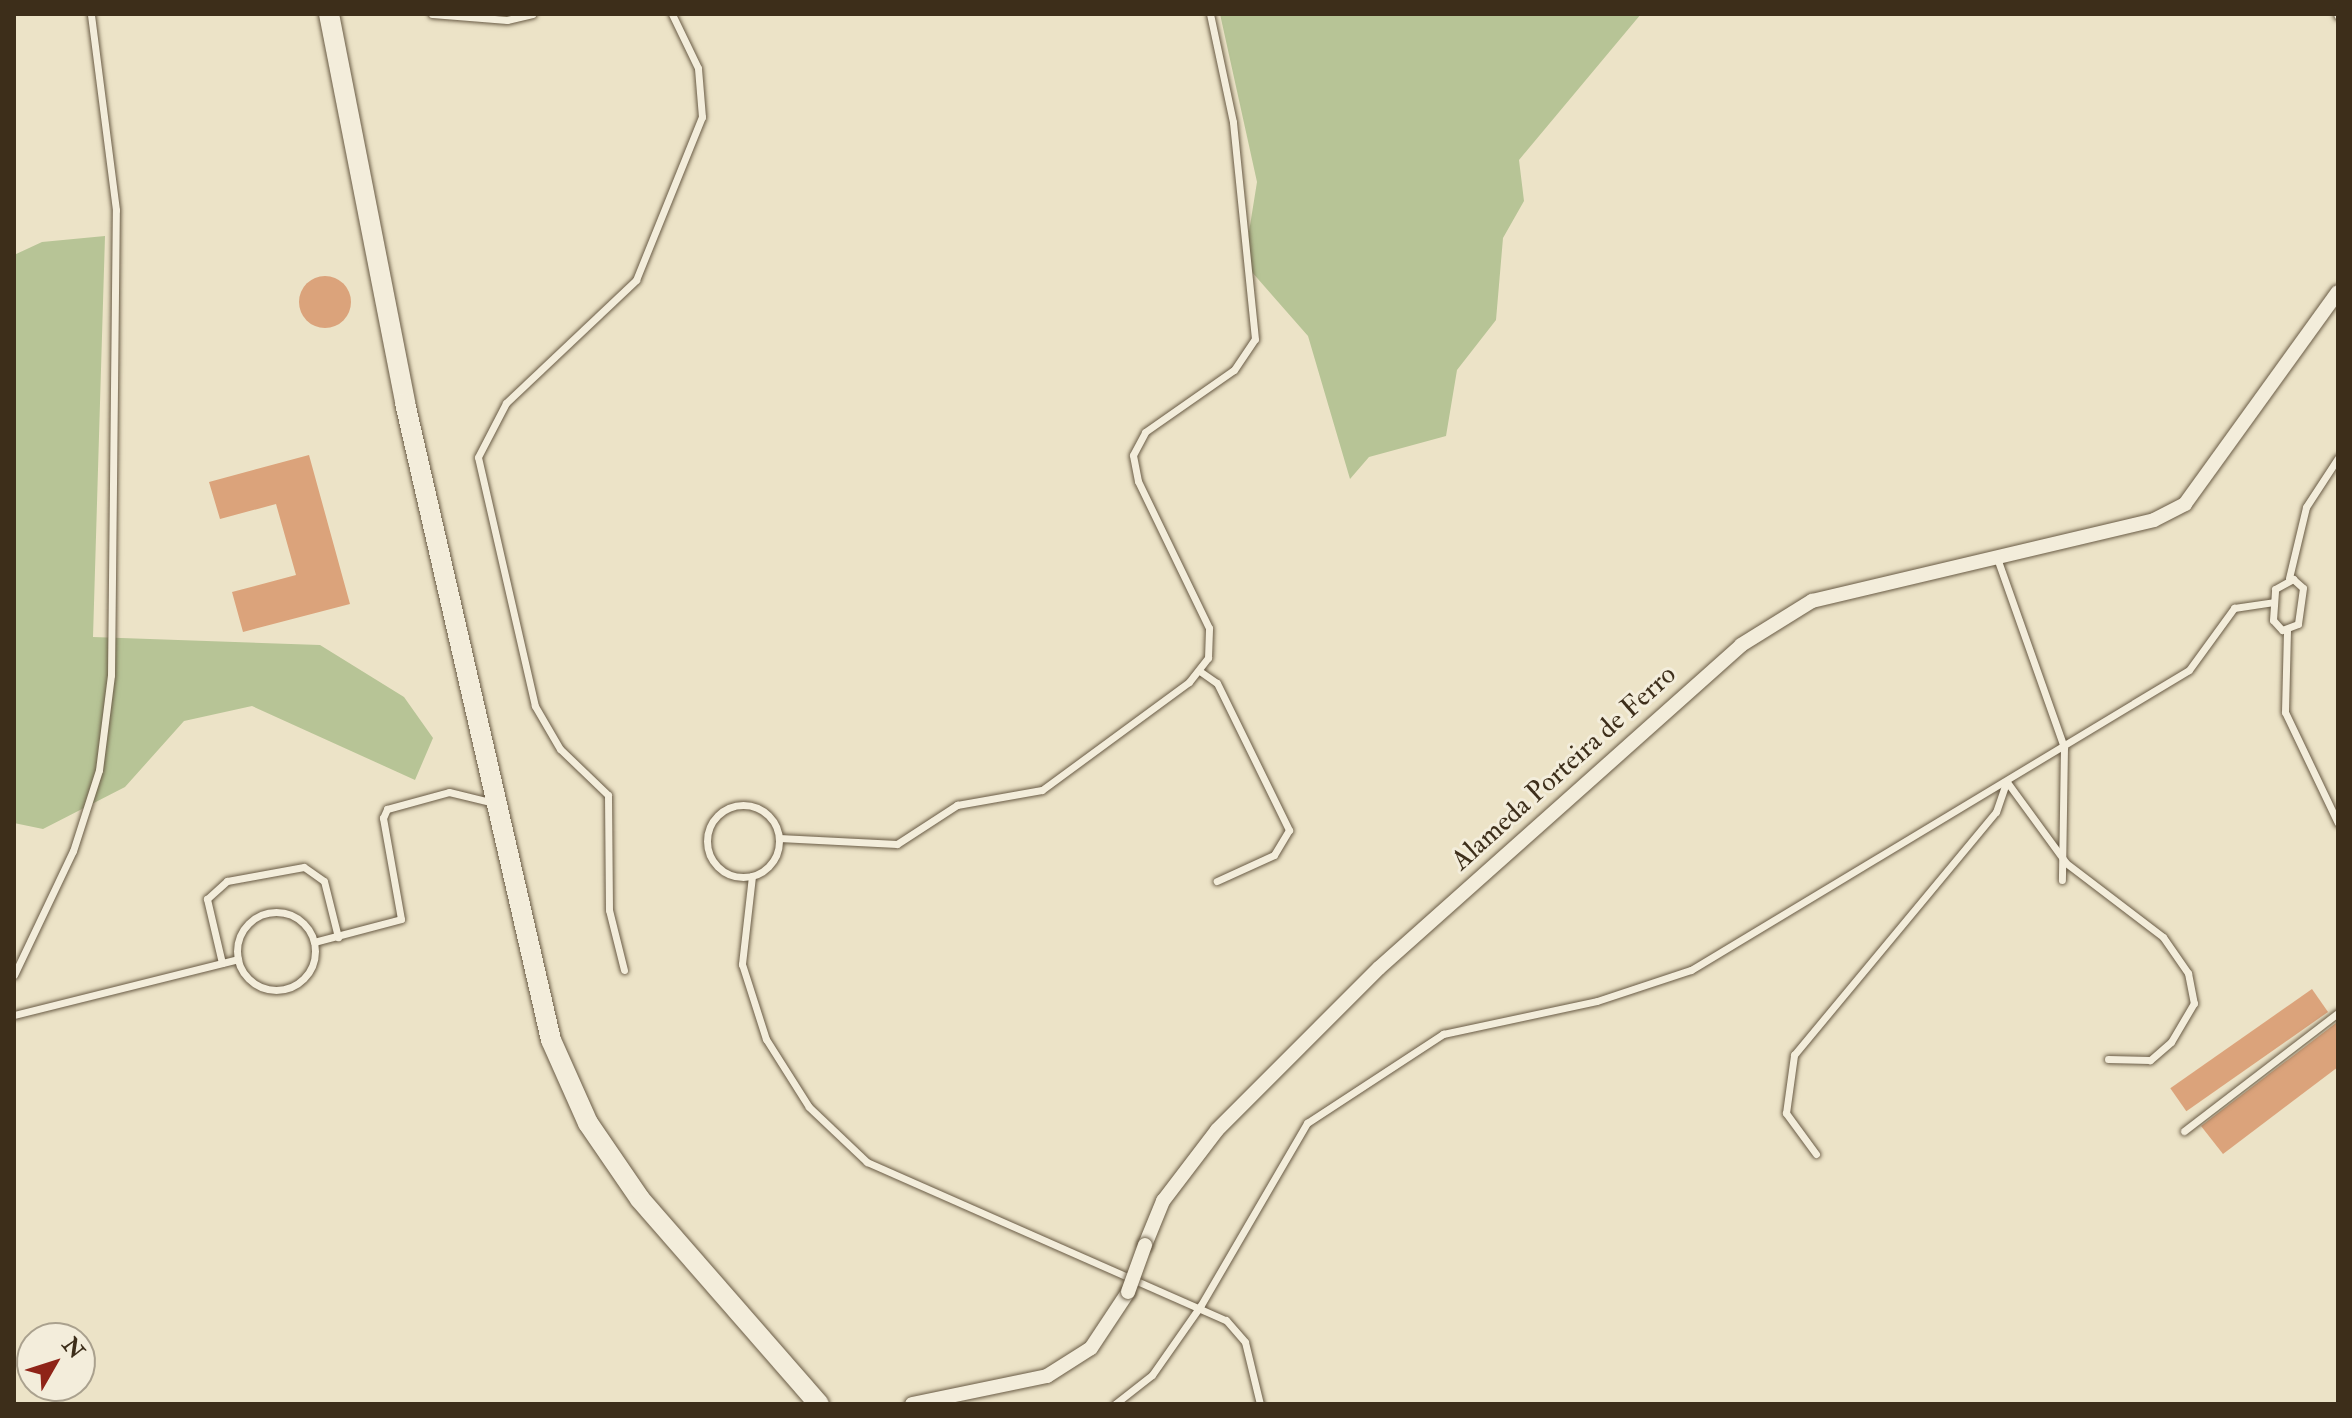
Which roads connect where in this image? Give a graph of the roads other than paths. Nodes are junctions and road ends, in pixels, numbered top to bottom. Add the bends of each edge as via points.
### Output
1 (91, 14) edge
2 (329, 14) edge
3 (432, 14) edge
4 (532, 14) edge
5 (672, 14) edge
6 (1210, 14) edge
7 (2338, 292) edge
8 (2338, 458) edge
9 (1997, 558) junction
10 (2289, 578) junction
11 (2274, 602) junction
12 (2287, 630) junction
13 (1201, 672) junction
14 (2064, 747) junction
15 (2007, 782) junction
16 (496, 804) junction
17 (2338, 823) edge
18 (779, 838) junction
19 (2066, 863) junction
20 (752, 876) junction
21 (2062, 880) dead end
22 (1217, 881) dead end
23 (338, 937) junction
24 (314, 942) junction
25 (238, 959) junction
26 (222, 963) junction
27 (624, 970) dead end
28 (14, 975) edge
29 (2338, 1013) edge
30 (14, 1015) edge
31 (2108, 1059) dead end
32 (2184, 1131) dead end
33 (1816, 1154) dead end
34 (1201, 1305) junction
35 (819, 1404) edge
36 (912, 1404) edge
37 (1115, 1404) edge
38 (1260, 1404) edge

1 - 28 lane via 116,210 111,675 99,770 73,851
2 - 16 street via 405,403
3 - 4 lane via 507,20
5 - 27 lane via 698,68 702,117 636,280 506,403 478,457 535,706 560,749 608,795 609,910
6 - 13 lane via 1233,122 1255,339 1234,370 1145,432 1133,455 1138,481 1209,628
7 - 9 street, Alameda Porteira de Ferro via 2185,504 2154,520
8 - 10 lane via 2306,507
9 - 14 lane
9 - 36 street, Alameda Porteira de Ferro, bridge via 1812,601 1741,645 1379,968 1217,1130 1163,1201 1128,1292 1091,1348 1047,1376
10 - 11 lane via 2277,584
10 - 12 lane via 2303,593 2298,624
11 - 12 lane via 2273,620
11 - 14 lane via 2234,608 2189,670
12 - 17 lane via 2285,712
13 - 18 lane via 1042,790 957,805 897,844
13 - 22 lane via 1217,683 1289,830 1274,855
14 - 15 lane
14 - 19 lane
15 - 19 lane
15 - 33 lane via 1996,812 1794,1055 1786,1113
15 - 34 lane via 1691,970 1597,1001 1443,1034 1421,1047 1307,1123
16 - 23 lane via 449,792 387,809 383,818 401,919
16 - 35 street via 551,1040 588,1123 640,1199
18 - 20 lane via 775,858
18 - 20 lane via 772,819 746,805 726,809 712,823 714,862 731,875
19 - 21 lane
19 - 31 lane via 2163,937 2188,973 2194,1003 2171,1042 2150,1060
20 - 34 lane via 742,964 766,1039 809,1107 867,1162
23 - 24 lane
23 - 26 lane via 324,881 304,867 227,881 207,899
24 - 25 lane via 294,916 262,914 239,937
24 - 25 lane via 308,974 291,988 257,986
25 - 26 lane
26 - 30 lane
29 - 32 lane
34 - 37 lane via 1152,1375
34 - 38 lane via 1245,1342

